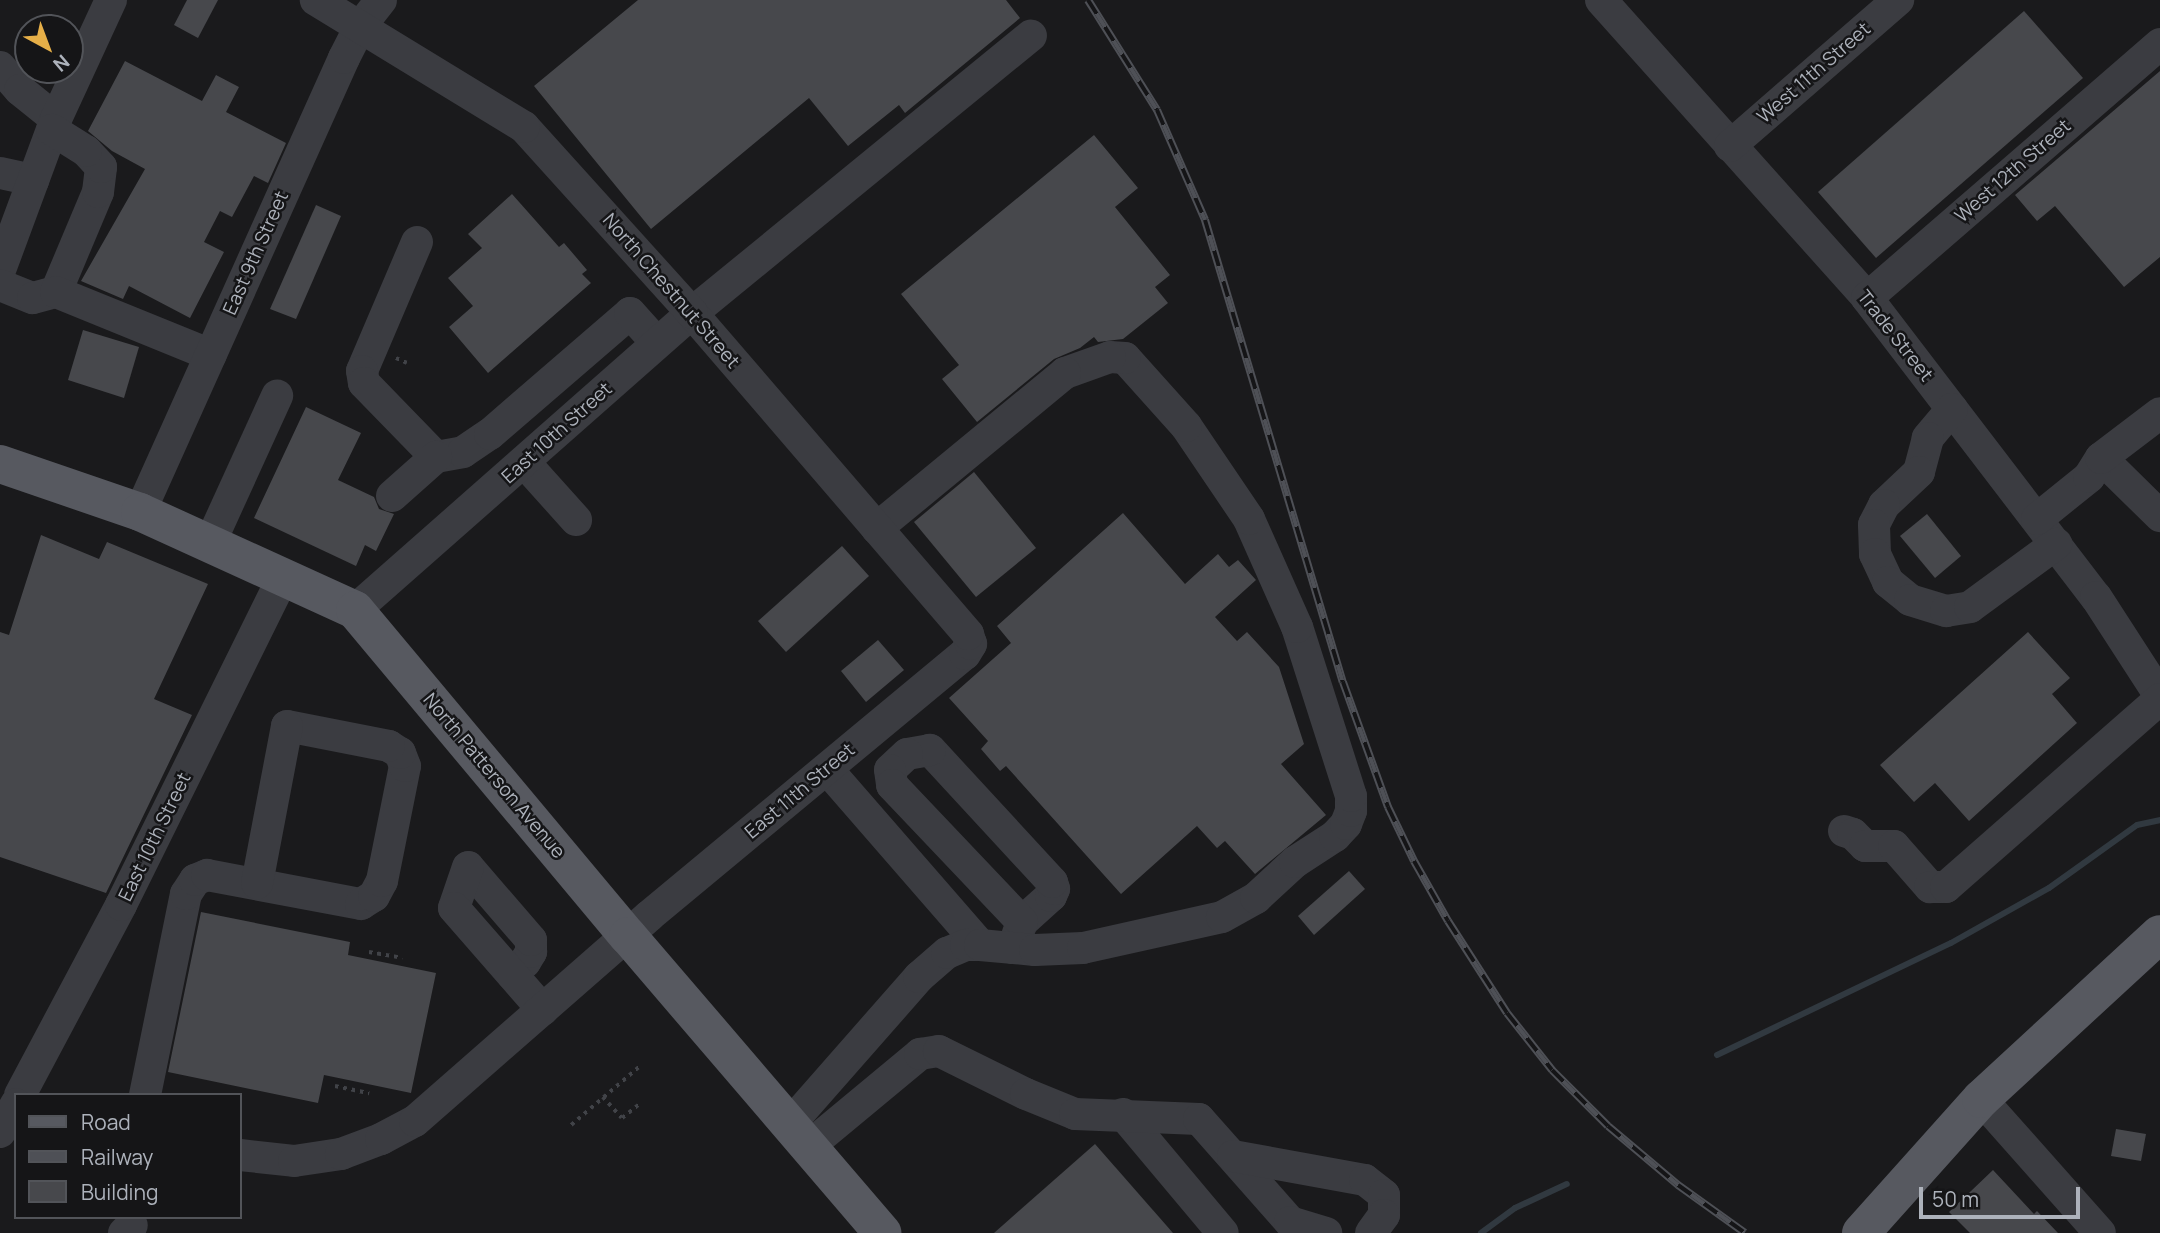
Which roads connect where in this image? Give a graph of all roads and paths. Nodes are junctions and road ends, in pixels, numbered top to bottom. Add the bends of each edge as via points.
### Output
1 (111, 0) edge
2 (316, 0) edge
3 (381, 0) edge
4 (1601, 0) edge
5 (1898, 0) edge
6 (360, 27) junction
7 (1031, 36) dead end
8 (2160, 44) edge
9 (0, 67) edge
10 (54, 125) junction
11 (1730, 146) junction
12 (0, 173) edge
13 (33, 180) junction
14 (417, 243) dead end
15 (0, 270) edge
16 (0, 285) edge
17 (56, 292) junction
18 (1867, 298) junction
19 (692, 313) junction
20 (657, 343) junction
21 (211, 355) junction
22 (398, 359) dead end
23 (407, 363) dead end
24 (277, 396) dead end
25 (1952, 409) junction
26 (2160, 413) edge
27 (491, 433) junction
28 (436, 457) junction
29 (2102, 458) junction
30 (0, 464) edge
31 (522, 465) junction
32 (392, 495) dead end
33 (140, 512) junction
34 (2160, 516) edge
35 (2037, 519) junction
36 (576, 520) dead end
37 (877, 528) junction
38 (211, 543) junction
39 (2056, 544) junction
40 (284, 575) junction
41 (355, 610) junction
42 (971, 644) joint
43 (2160, 697) edge
44 (827, 769) junction
45 (1844, 831) dead end
46 (257, 883) junction
47 (2160, 934) edge
48 (1018, 935) junction
49 (628, 936) junction
50 (980, 945) junction
51 (369, 952) dead end
52 (402, 958) dead end
53 (512, 974) dead end
54 (543, 1010) junction
55 (640, 1066) dead end
56 (335, 1086) dead end
57 (21, 1093) edge
58 (145, 1093) edge
59 (369, 1093) dead end
60 (603, 1097) junction
61 (1981, 1099) junction
62 (638, 1105) dead end
63 (1123, 1114) junction
64 (571, 1125) dead end
65 (799, 1136) junction
66 (242, 1155) edge
67 (1233, 1156) junction
68 (883, 1233) edge
69 (1223, 1233) edge
70 (1326, 1233) edge
71 (1371, 1233) edge
72 (1861, 1233) edge
73 (2100, 1233) edge

1 - 10 street
2 - 6 street, North Chestnut Street
3 - 6 street, East 9th Street
4 - 11 street, Trade Street
5 - 11 street, West 11th Street
6 - 19 street, North Chestnut Street via 524,127
6 - 21 street, East 9th Street
7 - 19 street, East 10th Street
8 - 18 street, West 12th Street
9 - 10 street
10 - 13 street
10 - 17 street via 101,167 98,192
11 - 18 street, Trade Street
12 - 13 street
13 - 15 street
14 - 28 street via 362,372 364,383
16 - 17 street via 33,298
17 - 21 street
18 - 25 street, Trade Street
19 - 20 street, East 10th Street
19 - 37 street, North Chestnut Street
20 - 27 street via 630,313
20 - 31 street, East 10th Street
21 - 33 street, East 9th Street
22 - 23 path
24 - 38 street
25 - 35 street, Trade Street
25 - 39 street via 1928,438 1919,472 1884,505 1874,525 1875,554 1888,582 1910,600 1946,611 1970,607
26 - 29 street
27 - 28 street via 463,452
27 - 31 street
28 - 32 street
29 - 34 street
29 - 35 street via 2089,477
30 - 33 main road, North Patterson Avenue
31 - 36 street
31 - 41 street, East 10th Street
33 - 38 main road, North Patterson Avenue
35 - 39 street, Trade Street
37 - 42 street, North Chestnut Street via 968,634
37 - 48 street via 1065,373 1110,357 1125,358 1186,426 1249,519 1301,640 1351,796 1346,824 1256,898 1222,917 1083,948 1058,950
38 - 40 main road, North Patterson Avenue
39 - 43 street, Trade Street
40 - 41 main road, North Patterson Avenue
40 - 57 street, East 10th Street via 121,905
41 - 49 main road, North Patterson Avenue
42 - 44 street, East 11th Street via 965,654
43 - 45 street via 1946,887 1930,887 1894,846 1865,846
44 - 49 street, East 11th Street
44 - 50 street
46 - 46 street via 361,904 374,896 382,881 405,765 400,753 389,746 287,726
46 - 58 street via 207,874 195,880 186,894
47 - 61 main road
48 - 48 street via 1052,896 1052,882 930,750 907,754 890,770 892,785
48 - 50 street
49 - 54 street, East 11th Street
49 - 65 main road, North Patterson Avenue
50 - 65 street via 966,946 932,964
51 - 52 path
53 - 54 street
54 - 66 street, East 11th Street via 415,1121 381,1139 341,1154 293,1161
55 - 60 path
56 - 59 path
60 - 62 path via 622,1118
60 - 64 path
61 - 72 main road
61 - 73 street
63 - 65 street via 1075,1114 939,1051 929,1051
63 - 67 street via 1199,1119
63 - 69 street
65 - 68 main road, North Patterson Avenue
67 - 70 street via 1290,1222
67 - 71 street via 1365,1180 1384,1195 1384,1215

